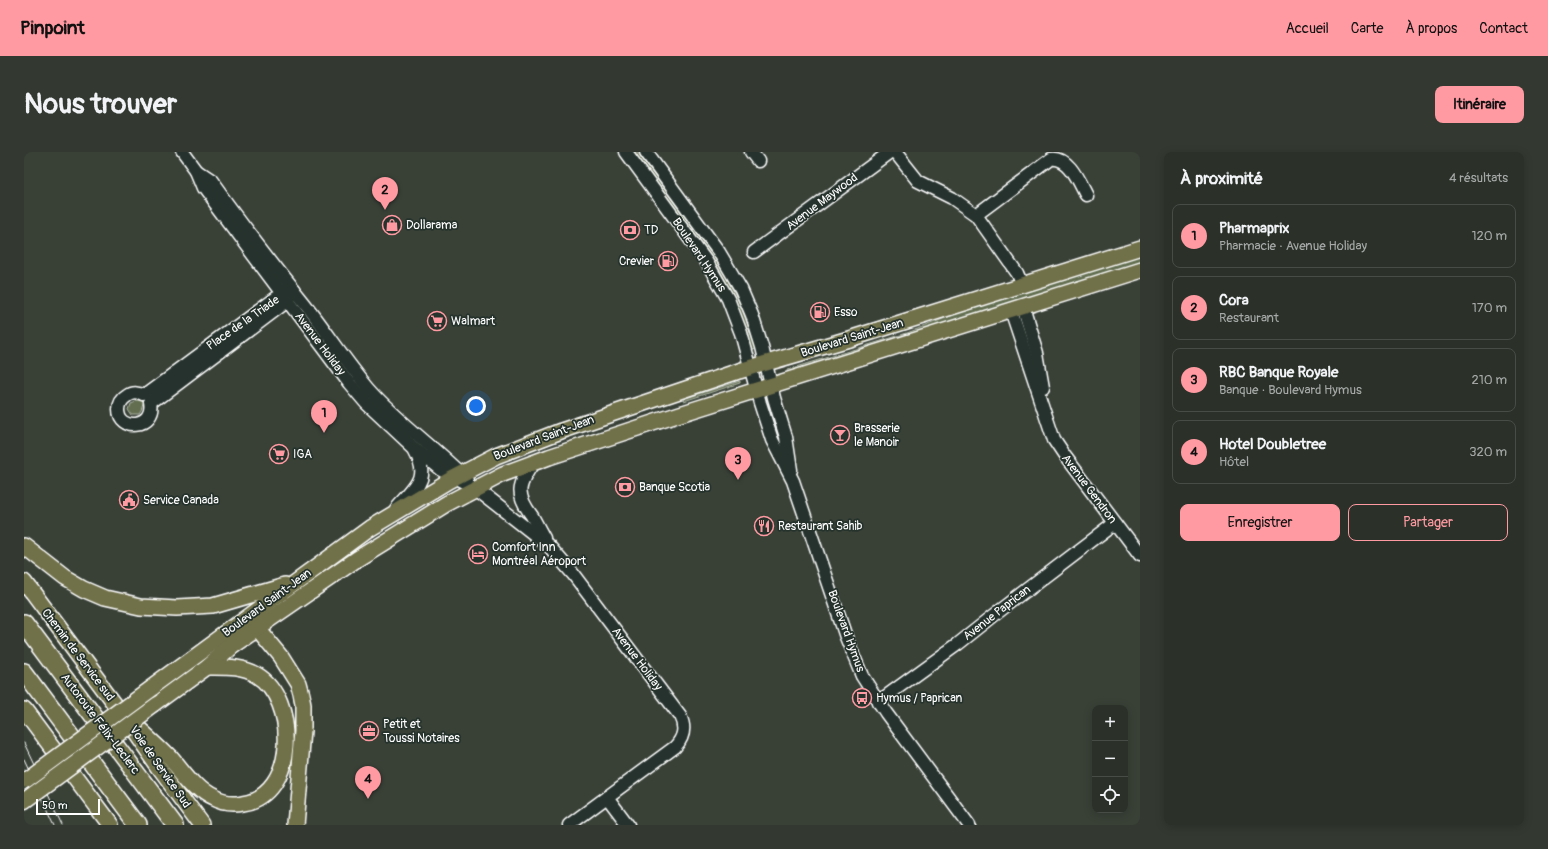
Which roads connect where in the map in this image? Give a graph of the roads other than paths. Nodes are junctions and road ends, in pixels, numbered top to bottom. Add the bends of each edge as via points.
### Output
1 (182, 152) edge
2 (626, 152) edge
3 (646, 152) edge
4 (890, 152) edge
5 (895, 152) edge
6 (1086, 195) dead end
7 (976, 215) junction
8 (1140, 248) edge
9 (754, 252) dead end
10 (1140, 270) edge
11 (1022, 285) junction
12 (288, 295) junction
13 (1017, 309) junction
14 (766, 364) junction
15 (751, 368) junction
16 (771, 386) junction
17 (756, 390) junction
18 (148, 399) dead end
19 (413, 447) junction
20 (533, 463) junction
21 (458, 476) junction
22 (793, 481) junction
23 (475, 488) junction
24 (393, 513) junction
25 (1115, 523) junction
26 (24, 546) edge
27 (548, 546) junction
28 (1140, 556) edge
29 (24, 582) edge
30 (294, 583) junction
31 (240, 622) junction
32 (24, 623) edge
33 (257, 628) junction
34 (207, 666) junction
35 (24, 672) edge
36 (878, 702) junction
37 (118, 708) junction
38 (24, 710) edge
39 (25, 781) edge
40 (29, 797) edge
41 (608, 797) junction
42 (110, 825) edge
43 (138, 825) edge
44 (175, 825) edge
45 (202, 825) edge
46 (295, 825) edge
47 (569, 825) edge
48 (628, 825) edge
49 (969, 825) edge

1 - 12 street, Avenue Holiday via 196,171 203,188
2 - 15 street, Boulevard Hymus via 716,276 728,299
3 - 14 street, Boulevard Hymus via 732,272 752,315
4 - 9 street, Avenue Maywood
5 - 7 street via 918,181 952,198
6 - 7 street via 1072,170 1057,158 1052,159
7 - 11 street via 1017,273
8 - 11 main road, Boulevard Saint-Jean
10 - 13 main road, Boulevard Saint-Jean
11 - 14 main road, Boulevard Saint-Jean
12 - 18 street, Place de la Triade via 275,298
12 - 19 street, Avenue Holiday via 357,392
12 - 21 street, Avenue Holiday via 370,390
13 - 16 main road, Boulevard Saint-Jean
13 - 25 street, Avenue Gendron via 1054,440
14 - 15 main road, Boulevard Saint-Jean
14 - 16 street, Boulevard Hymus
15 - 17 street, Boulevard Hymus
15 - 21 main road, Boulevard Saint-Jean via 539,438
16 - 17 main road, Boulevard Saint-Jean
16 - 22 street, Boulevard Hymus via 786,437
17 - 20 main road, Boulevard Saint-Jean
17 - 22 street, Boulevard Hymus via 772,440
19 - 21 street, Avenue Holiday via 441,470
19 - 24 street via 421,462 421,477
20 - 23 main road, Boulevard Saint-Jean
20 - 27 street via 522,481 521,498
21 - 23 street, Avenue Holiday
21 - 24 main road, Boulevard Saint-Jean
22 - 36 street, Boulevard Hymus via 853,657
23 - 27 street, Avenue Holiday
23 - 33 main road, Boulevard Saint-Jean via 396,534
24 - 30 main road, Boulevard Saint-Jean
25 - 28 street, Avenue Gendron
25 - 36 street, Avenue Paprican via 953,648
26 - 30 main road via 65,578 84,589 105,598 141,606 213,606
27 - 41 street, Avenue Holiday via 591,597 676,710 683,725 682,736 675,747
29 - 37 main road, Chemin de Service sud
30 - 31 main road, Boulevard Saint-Jean
31 - 33 main road
31 - 39 main road, Boulevard Saint-Jean, bridge
32 - 44 highway, Autoroute Félix-Leclerc
33 - 34 main road, Boulevard Saint-Jean via 222,652
33 - 46 main road via 288,666 298,684 303,705
34 - 37 main road via 238,668 256,674 270,686 280,704 286,734 284,758 273,785 258,798 245,803 230,804 218,802 206,795
34 - 40 main road, Boulevard Saint-Jean, bridge
35 - 43 highway
36 - 49 street, Boulevard Hymus
37 - 45 main road, Voie de Service Sud
38 - 42 main road
41 - 47 street, Avenue Holiday
41 - 48 street

